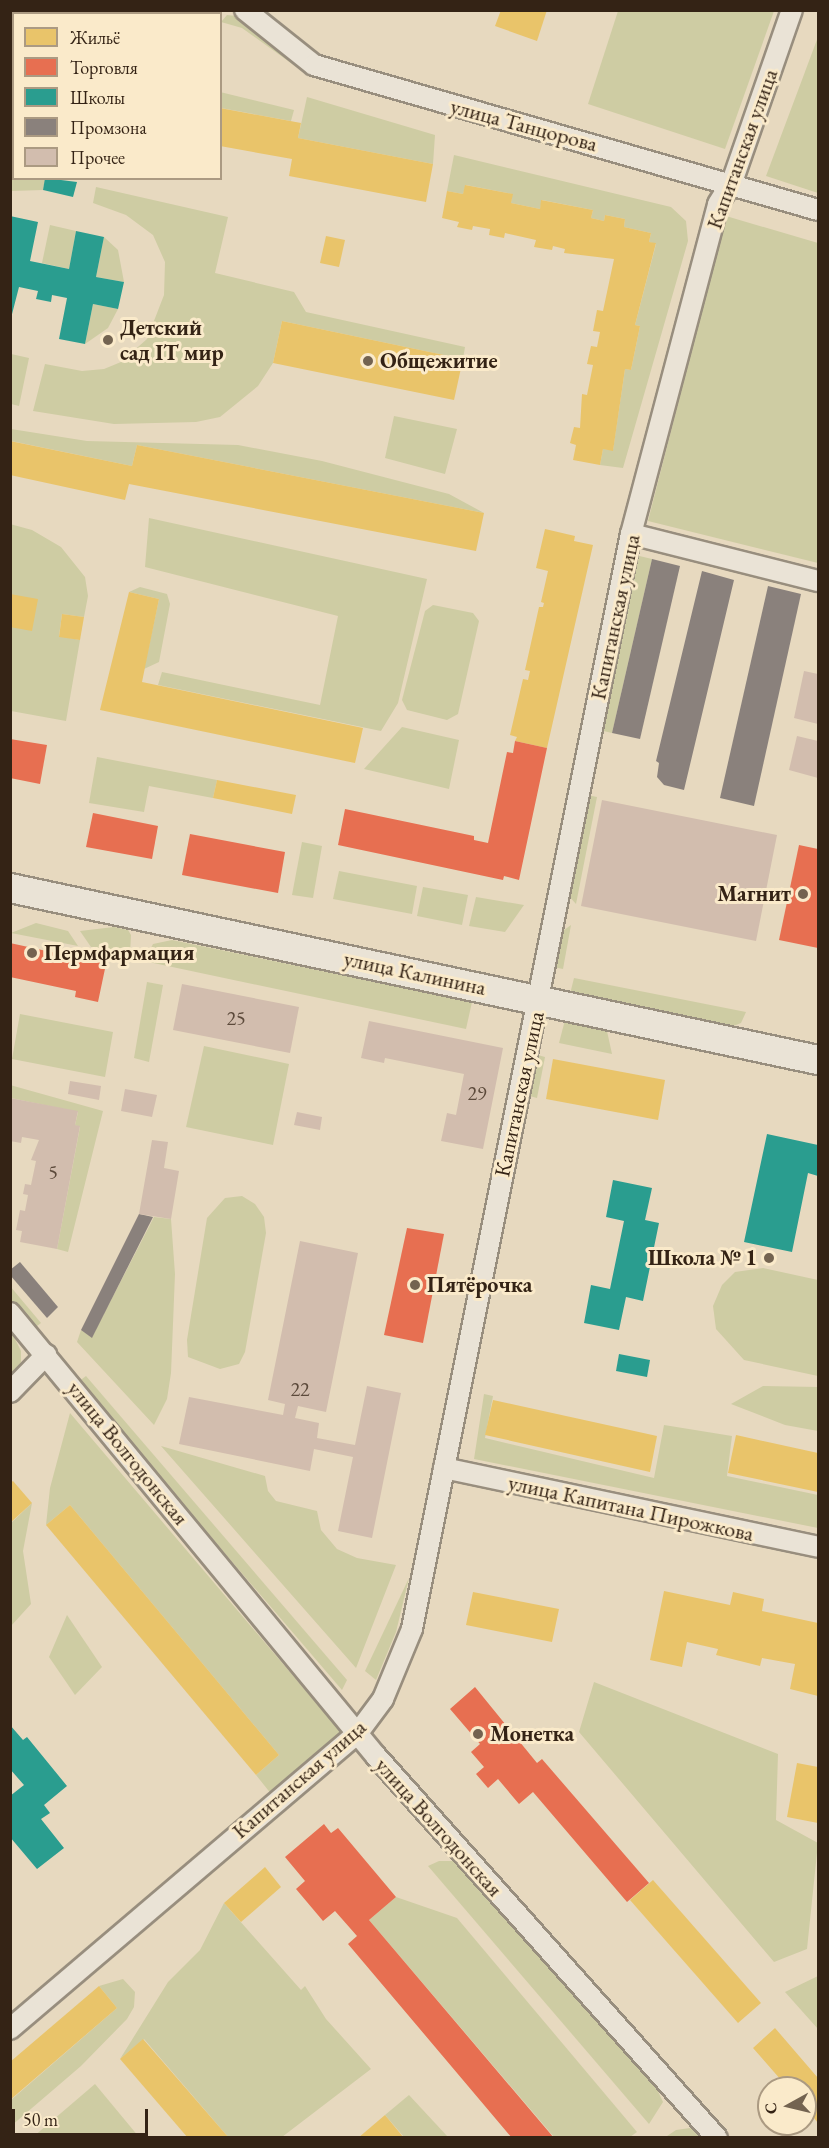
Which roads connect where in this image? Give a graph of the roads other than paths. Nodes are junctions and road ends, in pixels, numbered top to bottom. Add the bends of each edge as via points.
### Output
1 (245, 10) edge
2 (792, 10) edge
3 (732, 182) junction
4 (819, 210) edge
5 (631, 534) junction
6 (819, 581) edge
7 (10, 888) edge
8 (538, 999) junction
9 (819, 1060) edge
10 (10, 1313) edge
11 (46, 1355) junction
12 (10, 1392) edge
13 (444, 1468) junction
14 (819, 1547) edge
15 (357, 1734) junction
16 (10, 2029) edge
17 (717, 2138) edge

1 - 3 street, улица Танцорова via 314,65
2 - 3 street, Капитанская улица
3 - 4 street, улица Танцорова
3 - 5 street, Капитанская улица via 718,204
5 - 6 street
5 - 8 street, Капитанская улица
7 - 8 main road, улица Калинина
8 - 9 main road, улица Калинина
8 - 13 street, Капитанская улица
10 - 11 street, улица Волгодонская
11 - 12 street
11 - 15 street, улица Волгодонская
13 - 14 street, улица Капитана Пирожкова
13 - 15 street, Капитанская улица via 412,1629 383,1699
15 - 16 street, Капитанская улица
15 - 17 street, улица Волгодонская

